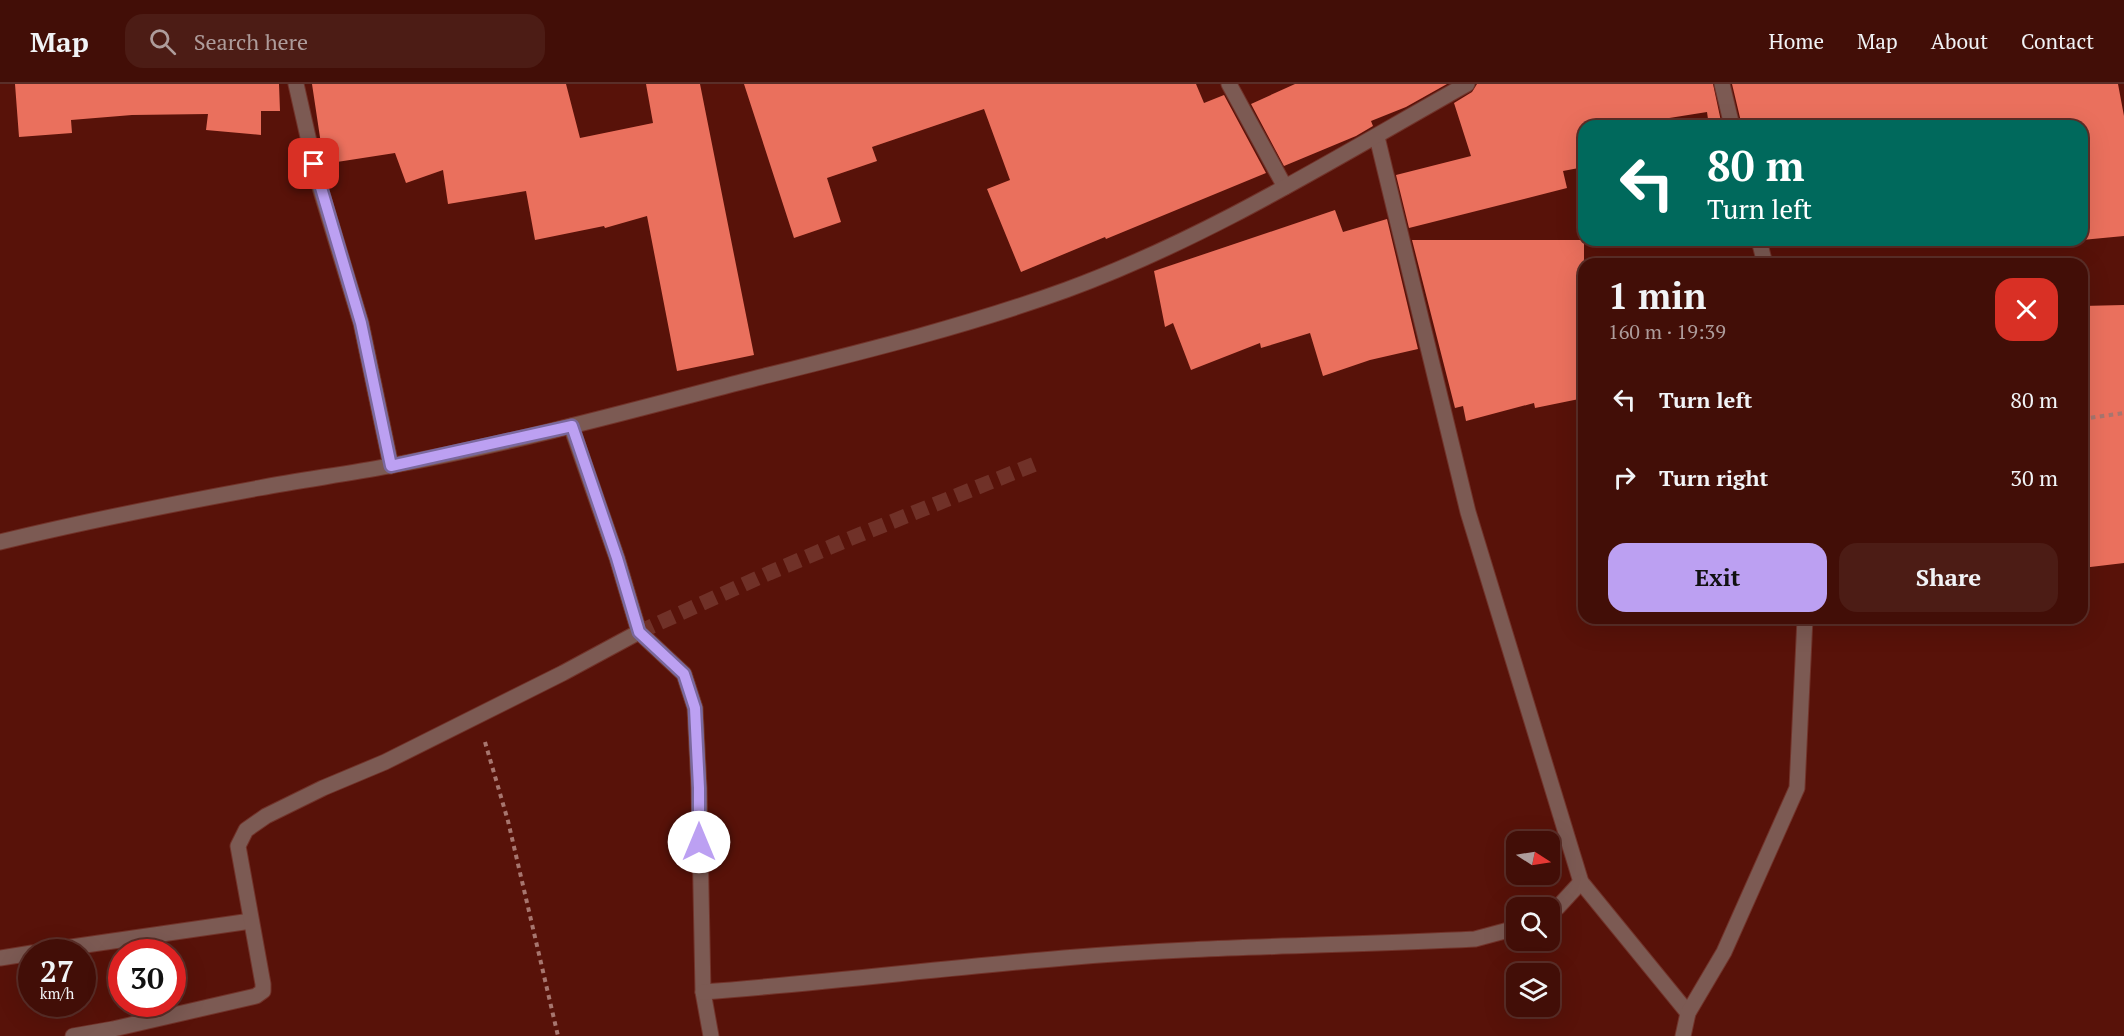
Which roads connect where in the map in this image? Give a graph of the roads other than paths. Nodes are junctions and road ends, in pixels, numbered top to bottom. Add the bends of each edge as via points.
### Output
1 (296, 84) edge
2 (1229, 84) edge
3 (1467, 84) edge
4 (1722, 84) edge
5 (1731, 120) edge
6 (1377, 137) junction
7 (1285, 187) junction
8 (572, 426) junction
9 (391, 466) junction
10 (0, 542) edge
11 (1805, 624) edge
12 (639, 632) junction
13 (1581, 882) junction
14 (1560, 905) edge
15 (252, 921) junction
16 (1506, 931) edge
17 (96, 943) edge
18 (18, 955) edge
19 (0, 958) edge
20 (703, 992) junction
21 (1688, 1013) junction
22 (73, 1036) edge
23 (711, 1036) edge
24 (1683, 1036) edge

1 - 9 street via 318,181 361,323
2 - 7 street
3 - 6 street
4 - 5 street
6 - 7 street
6 - 13 street via 1468,512
7 - 8 street via 1142,259 995,314 893,345
8 - 9 street
8 - 12 street
9 - 10 street via 259,488
11 - 21 street via 1797,788 1724,952
12 - 15 street via 385,762 266,816 246,830 238,846
12 - 20 street via 684,674 695,708
13 - 14 street
13 - 21 street
15 - 17 street
15 - 22 street via 263,984 263,991 256,996
16 - 20 street via 1475,939 1075,957
18 - 19 street
20 - 23 street
21 - 24 street

